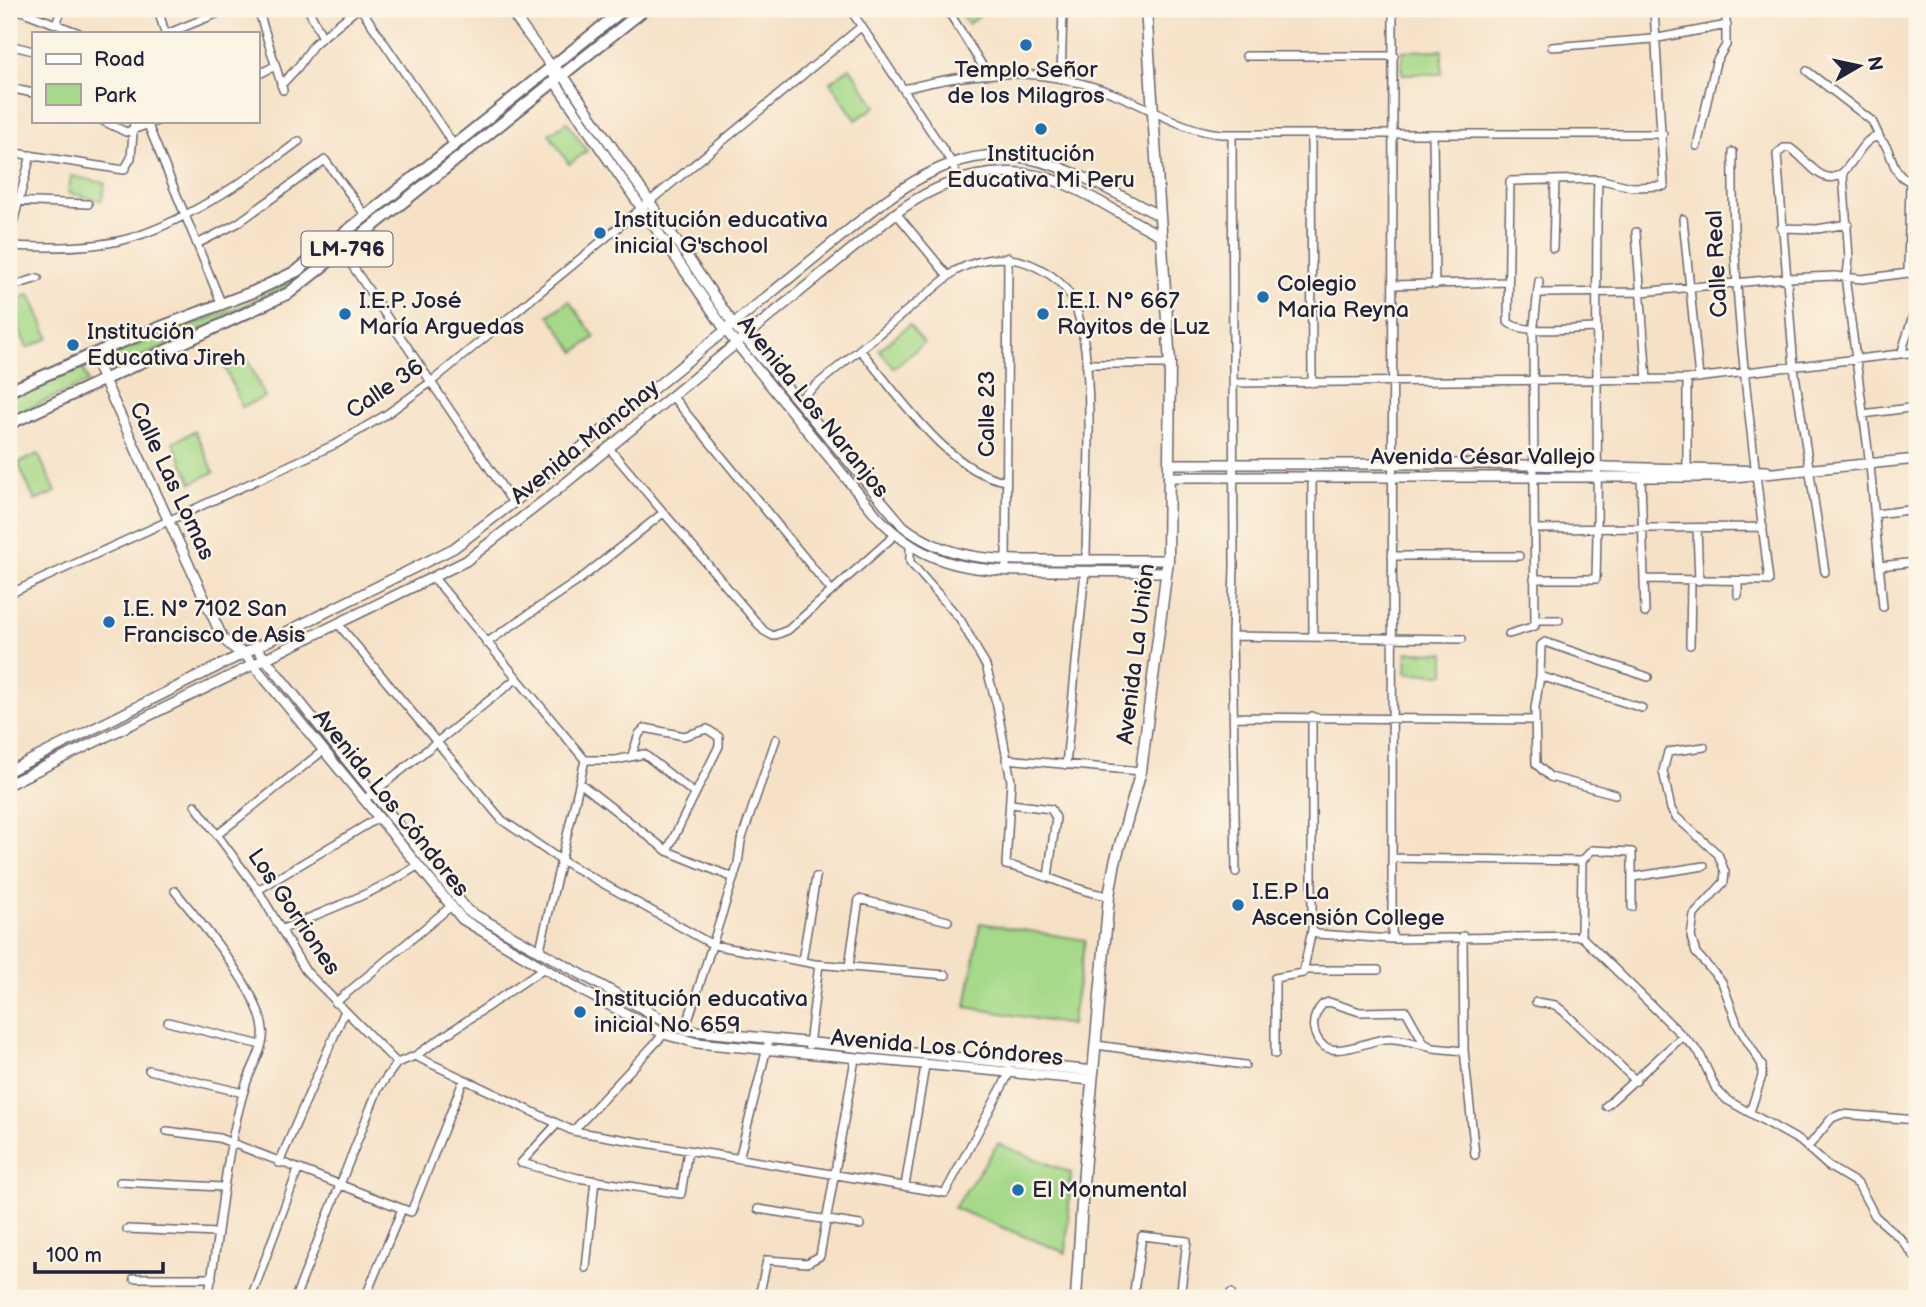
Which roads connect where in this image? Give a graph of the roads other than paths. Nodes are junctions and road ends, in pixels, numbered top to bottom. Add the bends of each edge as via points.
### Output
1 (16, 9) edge
2 (62, 9) edge
3 (158, 9) edge
4 (228, 9) edge
5 (258, 9) edge
6 (308, 9) edge
7 (359, 9) edge
8 (509, 9) edge
9 (624, 9) edge
10 (645, 9) edge
11 (850, 9) edge
12 (947, 9) edge
13 (1063, 9) edge
14 (1146, 9) edge
15 (1393, 9) edge
16 (1654, 9) edge
17 (1726, 9) edge
18 (56, 24) junction
19 (191, 24) junction
20 (1727, 25) junction
21 (862, 26) junction
22 (76, 32) edge
23 (167, 32) edge
24 (170, 32) edge
25 (194, 32) edge
26 (322, 36) junction
27 (1653, 39) junction
28 (9, 45) edge
29 (1552, 47) dead end
30 (32, 51) edge
31 (1246, 56) dead end
32 (1394, 57) junction
33 (275, 66) junction
34 (552, 67) junction
35 (1807, 71) dead end
36 (987, 73) junction
37 (259, 74) edge
38 (559, 78) junction
39 (1061, 79) junction
40 (9, 88) edge
41 (904, 89) junction
42 (32, 93) edge
43 (1153, 111) junction
44 (105, 122) edge
45 (134, 122) edge
46 (156, 122) edge
47 (148, 125) junction
48 (132, 131) junction
49 (1663, 134) junction
50 (1232, 135) junction
51 (1311, 135) junction
52 (1433, 135) junction
53 (1393, 136) junction
54 (1880, 138) junction
55 (299, 141) dead end
56 (454, 145) junction
57 (1697, 146) dead end
58 (9, 152) edge
59 (1733, 152) dead end
60 (31, 155) junction
61 (952, 163) junction
62 (1843, 173) junction
63 (958, 179) junction
64 (1598, 179) junction
65 (1555, 181) junction
66 (1914, 182) edge
67 (651, 200) junction
68 (9, 201) edge
69 (19, 203) junction
70 (88, 204) dead end
71 (642, 208) junction
72 (896, 213) junction
73 (183, 214) junction
74 (366, 216) junction
75 (1160, 216) junction
76 (1683, 219) dead end
77 (1848, 223) junction
78 (1781, 228) junction
79 (1636, 232) dead end
80 (1162, 236) junction
81 (9, 238) edge
82 (197, 244) junction
83 (9, 246) edge
84 (1553, 248) dead end
85 (343, 252) junction
86 (1008, 257) junction
87 (1908, 273) junction
88 (1917, 275) edge
89 (948, 276) junction
90 (38, 278) dead end
91 (1787, 278) junction
92 (1847, 278) junction
93 (1539, 281) dead end
94 (1507, 282) junction
95 (1737, 283) junction
96 (1393, 285) junction
97 (1435, 285) junction
98 (9, 287) edge
99 (1690, 288) junction
100 (1640, 292) junction
101 (1539, 293) junction
102 (1594, 293) junction
103 (1917, 303) edge
104 (222, 304) junction
105 (734, 325) junction
106 (1596, 328) junction
107 (1534, 329) junction
108 (726, 331) junction
109 (744, 337) junction
110 (736, 344) junction
111 (860, 350) junction
112 (1917, 352) edge
113 (1901, 354) junction
114 (93, 356) junction
115 (1855, 360) junction
116 (1170, 364) junction
117 (1086, 365) junction
118 (1794, 368) junction
119 (1743, 374) junction
120 (1699, 378) junction
121 (1687, 379) junction
122 (105, 380) junction
123 (1647, 380) junction
124 (431, 382) junction
125 (1535, 382) junction
126 (1599, 382) junction
127 (1233, 383) junction
128 (1312, 383) junction
129 (1393, 383) junction
130 (9, 391) edge
131 (672, 396) junction
132 (797, 401) junction
133 (1917, 407) edge
134 (1863, 414) junction
135 (9, 424) edge
136 (608, 447) junction
137 (1917, 460) edge
138 (1233, 463) junction
139 (1169, 464) junction
140 (1392, 464) junction
141 (1870, 466) junction
142 (1688, 469) junction
143 (1810, 470) junction
144 (1535, 471) junction
145 (1598, 472) junction
146 (1755, 473) junction
147 (1169, 477) junction
148 (1233, 477) junction
149 (1312, 477) junction
150 (1392, 477) junction
151 (1641, 477) junction
152 (1006, 481) junction
153 (513, 503) junction
154 (1917, 509) edge
155 (663, 513) junction
156 (1875, 514) junction
157 (170, 521) junction
158 (1763, 527) junction
159 (1598, 528) junction
160 (1644, 528) junction
161 (1697, 528) junction
162 (1534, 529) junction
163 (895, 535) junction
164 (909, 545) junction
165 (1392, 556) junction
166 (1519, 556) dead end
167 (1006, 560) junction
168 (1086, 560) junction
169 (1168, 560) junction
170 (1917, 562) edge
171 (1879, 566) junction
172 (1006, 571) junction
173 (1085, 572) junction
174 (1166, 572) junction
175 (1825, 572) dead end
176 (435, 578) junction
177 (1534, 579) junction
178 (1645, 579) junction
179 (1695, 581) junction
180 (1738, 582) junction
181 (831, 590) junction
182 (9, 594) edge
183 (1738, 596) dead end
184 (1883, 607) dead end
185 (1645, 613) dead end
186 (1535, 620) junction
187 (1559, 620) dead end
188 (339, 625) junction
189 (1509, 634) dead end
190 (1232, 636) junction
191 (1313, 637) junction
192 (1392, 638) junction
193 (1462, 639) dead end
194 (486, 643) junction
195 (1690, 645) dead end
196 (255, 646) junction
197 (243, 652) junction
198 (265, 660) junction
199 (255, 665) junction
200 (1540, 676) junction
201 (1648, 677) dead end
202 (516, 679) junction
203 (1642, 708) dead end
204 (1312, 716) junction
205 (1234, 717) junction
206 (1392, 717) junction
207 (1534, 720) junction
208 (776, 739) dead end
209 (436, 742) junction
210 (1704, 747) dead end
211 (324, 750) junction
212 (632, 755) junction
213 (1006, 759) junction
214 (585, 760) junction
215 (1066, 765) junction
216 (9, 771) edge
217 (1141, 771) junction
218 (580, 783) junction
219 (9, 784) edge
220 (372, 793) junction
221 (695, 794) junction
222 (1615, 794) dead end
223 (363, 800) junction
224 (1011, 804) junction
225 (195, 805) dead end
226 (378, 818) junction
227 (217, 835) junction
228 (667, 851) junction
229 (1392, 858) junction
230 (559, 859) junction
231 (1582, 861) junction
232 (417, 866) junction
233 (1704, 866) dead end
234 (1236, 872) dead end
235 (816, 877) dead end
236 (1048, 877) junction
237 (1633, 877) junction
238 (734, 878) junction
239 (258, 890) junction
240 (175, 891) dead end
241 (1109, 896) junction
242 (450, 907) junction
243 (1632, 907) dead end
244 (948, 921) dead end
245 (281, 930) junction
246 (1311, 930) junction
247 (1462, 936) junction
248 (1581, 936) junction
249 (1392, 939) junction
250 (713, 945) junction
251 (539, 953) junction
252 (802, 961) junction
253 (819, 964) junction
254 (849, 966) junction
255 (544, 968) junction
256 (1304, 970) junction
257 (1378, 970) dead end
258 (946, 975) dead end
259 (1536, 1002) dead end
260 (335, 1003) junction
261 (344, 1013) junction
262 (168, 1022) dead end
263 (685, 1030) junction
264 (664, 1034) junction
265 (1683, 1036) junction
266 (261, 1045) junction
267 (768, 1045) junction
268 (808, 1045) junction
269 (1096, 1045) junction
270 (1429, 1046) junction
271 (1464, 1051) junction
272 (1275, 1054) dead end
273 (415, 1056) junction
274 (855, 1059) junction
275 (397, 1063) junction
276 (1245, 1065) dead end
277 (925, 1066) junction
278 (149, 1070) dead end
279 (1009, 1074) junction
280 (1093, 1075) junction
281 (464, 1079) junction
282 (1636, 1081) junction
283 (243, 1093) junction
284 (1606, 1106) dead end
285 (1750, 1112) junction
286 (1917, 1120) edge
287 (557, 1124) junction
288 (167, 1131) dead end
289 (573, 1131) junction
290 (231, 1144) junction
291 (1808, 1147) junction
292 (688, 1150) junction
293 (1475, 1155) dead end
294 (739, 1159) junction
295 (279, 1163) junction
296 (298, 1170) junction
297 (835, 1175) junction
298 (595, 1180) junction
299 (120, 1182) dead end
300 (338, 1185) junction
301 (905, 1186) junction
302 (222, 1187) junction
303 (402, 1209) junction
304 (758, 1209) dead end
305 (827, 1220) junction
306 (860, 1225) dead end
307 (127, 1229) dead end
308 (217, 1233) junction
309 (1917, 1260) edge
310 (586, 1268) dead end
311 (134, 1278) dead end
312 (212, 1279) junction
313 (759, 1297) edge
314 (208, 1298) edge
315 (251, 1298) edge
316 (295, 1298) edge
317 (365, 1298) edge
318 (1076, 1298) edge
319 (1133, 1298) edge
320 (1180, 1298) edge

1 - 18 street
2 - 18 street
3 - 23 street
4 - 19 street
5 - 33 street
6 - 26 street
7 - 26 street
7 - 56 street
8 - 34 street, Avenida Los Naranjos
9 - 34 main road, LM-796
10 - 38 main road, LM-796
11 - 21 street
12 - 36 street
13 - 39 street
14 - 43 main road, Avenida La Unión
15 - 32 street
16 - 27 street
17 - 20 street
18 - 22 street
19 - 24 street
19 - 25 street
20 - 27 street
20 - 57 street via 1726,45 1716,62
21 - 41 street
21 - 67 street, Calle 36
26 - 33 street via 282,88
27 - 29 street
27 - 49 street
28 - 30 street
31 - 32 street
32 - 53 street
33 - 37 street
34 - 38 street, Avenida Los Naranjos
34 - 56 main road, LM-796
35 - 54 street via 1872,121
36 - 39 street
36 - 41 street
38 - 67 street, Avenida Los Naranjos
38 - 71 street, Avenida Los Naranjos
38 - 85 main road, LM-796
39 - 43 street
40 - 42 street
41 - 61 street
43 - 50 street via 1194,130
43 - 75 main road, Avenida La Unión
44 - 48 street
45 - 48 street
46 - 47 street
47 - 48 street
47 - 73 street
48 - 60 street via 131,158 124,170
49 - 52 street
49 - 64 street via 1664,186 1632,187
50 - 51 street
50 - 127 street
51 - 53 street
51 - 128 street
52 - 53 street
52 - 97 street
53 - 96 street
54 - 62 street via 1867,141
54 - 66 street via 1895,171
55 - 73 street
56 - 74 main road, LM-796
58 - 60 street
59 - 95 street, Calle Real
60 - 69 street
61 - 63 street
61 - 75 street, Avenida Manchay via 994,156 1051,162
61 - 105 street, Avenida Manchay via 904,186
62 - 77 street
62 - 78 street via 1821,174 1790,148 1779,151
63 - 72 street, Avenida Manchay
63 - 80 street, Avenida Manchay via 1012,173 1050,180
64 - 65 street
64 - 102 street
65 - 84 street
65 - 94 street via 1510,181
66 - 87 street
67 - 71 street, Calle 36
67 - 105 street, Avenida Los Naranjos
68 - 69 street
69 - 70 street
69 - 81 street
71 - 108 street, Avenida Los Naranjos
71 - 124 street, Calle 36
72 - 89 street
72 - 109 street, Avenida Manchay
73 - 82 street
73 - 83 street via 129,239
74 - 82 street via 325,160 238,223
74 - 104 main road, LM-796 via 297,271
75 - 80 main road, Avenida La Unión
76 - 99 street
77 - 78 street via 1817,229
77 - 92 street
78 - 91 street
79 - 100 street
80 - 116 main road, Avenida La Unión
82 - 104 street
85 - 122 main road, LM-796 via 271,303
85 - 124 street
86 - 89 street via 973,263
86 - 117 street via 1045,271 1069,294 1078,315
86 - 152 street, Calle 23
87 - 88 street
87 - 92 street
89 - 111 street
90 - 98 street
91 - 92 street
91 - 95 street
91 - 118 street
92 - 115 street
93 - 101 street
94 - 97 street
94 - 107 street via 1508,322
95 - 99 street
95 - 119 street, Calle Real
96 - 97 street
96 - 129 street
99 - 100 street
99 - 120 street
100 - 102 street
100 - 123 street
101 - 102 street
101 - 107 street via 1534,302
102 - 106 street
103 - 113 street
104 - 114 main road, LM-796
105 - 108 street, Avenida Manchay
105 - 109 street, Avenida Los Naranjos
106 - 107 street
106 - 126 street
107 - 125 street
108 - 110 street, Avenida Los Naranjos
108 - 153 street, Avenida Manchay
109 - 110 street, Avenida Manchay
109 - 132 street, Avenida Los Naranjos
110 - 131 street, Avenida Manchay
110 - 163 street, Avenida Los Naranjos
111 - 132 street
111 - 152 street via 955,459 980,474
112 - 113 street
113 - 115 street
114 - 122 street, Calle Las Lomas
114 - 130 main road, LM-796
115 - 118 street
115 - 134 street
116 - 117 street
116 - 139 main road, Avenida La Unión
117 - 168 street
118 - 119 street
118 - 143 street
119 - 120 street
119 - 146 street, Calle Real
120 - 121 street
121 - 123 street
121 - 142 street
122 - 135 main road, LM-796
122 - 157 street, Calle Las Lomas
123 - 126 street
124 - 153 street
124 - 157 street, Calle 36 via 338,443
125 - 126 street
125 - 129 street
125 - 144 street
126 - 145 street
127 - 128 street
127 - 138 street
128 - 129 street
129 - 140 street
131 - 136 street, Avenida Manchay
131 - 181 street
132 - 167 street, Avenida Los Naranjos via 885,508 913,534 957,554
133 - 134 street
134 - 141 street
136 - 155 street
136 - 176 street, Avenida Manchay via 490,543
137 - 141 street, Avenida César Vallejo
138 - 139 street, Avenida César Vallejo
138 - 140 street, Avenida César Vallejo
138 - 148 street
139 - 147 main road, Avenida La Unión
140 - 144 street, Avenida César Vallejo
140 - 150 street
141 - 143 street, Avenida César Vallejo
141 - 156 street
142 - 145 street, Avenida César Vallejo
142 - 146 street, Avenida César Vallejo
143 - 146 street, Avenida César Vallejo
143 - 175 street
144 - 145 street, Avenida César Vallejo
144 - 150 street, Avenida César Vallejo
144 - 162 street
145 - 151 street, Avenida César Vallejo
145 - 159 street
146 - 151 street, Avenida César Vallejo
146 - 158 street, Calle Real
147 - 148 street, Avenida César Vallejo
147 - 169 main road, Avenida La Unión
148 - 149 street, Avenida César Vallejo
148 - 190 street
149 - 150 street, Avenida César Vallejo
149 - 191 street
150 - 165 street
151 - 160 street
152 - 167 street, Calle 23
153 - 196 street, Avenida Manchay via 439,556
154 - 156 street
155 - 181 street via 768,634 788,630
155 - 194 street via 578,581
156 - 171 street
157 - 182 street, Calle 36
157 - 197 street, Calle Las Lomas via 223,639
158 - 161 street
158 - 180 street, Calle Real via 1769,581
159 - 160 street
159 - 162 street
159 - 177 street via 1596,579
160 - 161 street
160 - 178 street
161 - 179 street
162 - 177 street
163 - 164 street, Avenida Los Naranjos
163 - 181 street
164 - 172 street, Avenida Los Naranjos via 954,565
164 - 213 street via 910,562 960,620 986,666
165 - 166 street
165 - 192 street
167 - 168 street, Avenida Los Naranjos
167 - 172 street, Calle 23
168 - 169 street, Avenida Los Naranjos
169 - 174 main road, Avenida La Unión
170 - 171 street
171 - 184 street
172 - 173 street, Avenida Los Naranjos
173 - 174 street, Avenida Los Naranjos
173 - 215 street
174 - 217 main road, Avenida La Unión
176 - 188 street, Avenida Manchay
176 - 194 street
177 - 186 street
178 - 179 street
178 - 185 street
179 - 180 street
179 - 195 street
180 - 183 street
186 - 187 street
186 - 189 street via 1533,629
188 - 198 street, Avenida Manchay
188 - 209 street
190 - 191 street
190 - 205 street
191 - 192 street
192 - 193 street
192 - 206 street
194 - 202 street
196 - 197 street, Avenida Manchay
196 - 198 street, Avenida Los Cóndores
197 - 199 street, Avenida Los Cóndores
197 - 216 street, Avenida Manchay
198 - 199 street, Avenida Manchay
198 - 220 street, Avenida Los Cóndores
199 - 211 street, Avenida Los Cóndores
199 - 219 street, Avenida Manchay
200 - 201 street via 1541,645 1545,642
200 - 203 street
200 - 207 street
202 - 209 street
202 - 214 street
204 - 205 street
204 - 206 street
204 - 246 street
205 - 234 street
206 - 207 street
206 - 229 street
207 - 222 street via 1535,754 1542,771
208 - 238 street via 741,841
209 - 220 street
209 - 230 street via 502,820
210 - 285 street via 1668,752 1664,771 1676,817 1718,854 1726,872 1724,882 1694,915 1691,937 1696,953 1723,982 1738,1026 1762,1065
211 - 223 street, Avenida Los Cóndores
211 - 227 street
212 - 214 street
212 - 221 street via 644,754
212 - 221 street via 645,728 684,736 698,729 715,732 719,746
213 - 215 street
213 - 224 street
214 - 218 street
215 - 217 street
217 - 241 main road, Avenida La Unión
218 - 228 street
218 - 230 street
220 - 223 street
220 - 251 street, Avenida Los Cóndores via 460,904
221 - 228 street
223 - 226 street, Avenida Los Cóndores
224 - 236 street via 1006,865
224 - 236 street via 1051,808 1056,818
225 - 227 street, Los Gorriones
226 - 232 street, Avenida Los Cóndores
226 - 239 street
227 - 239 street, Los Gorriones
228 - 238 street
229 - 231 street
229 - 249 street
230 - 250 street
230 - 251 street
231 - 237 street via 1592,850 1632,852
231 - 248 street
232 - 242 street, Avenida Los Cóndores
232 - 245 street via 391,884
233 - 237 street
235 - 252 street
236 - 241 street via 1086,893
237 - 243 street
238 - 250 street
239 - 245 street, Los Gorriones
240 - 266 street via 237,973 264,1029
241 - 269 main road, Avenida La Unión
242 - 255 street, Avenida Los Cóndores via 462,919
242 - 260 street
244 - 254 street via 859,899
245 - 260 street, Los Gorriones via 306,970
246 - 249 street
246 - 256 street
247 - 248 street
247 - 249 street
247 - 271 street
248 - 265 street
250 - 252 street
250 - 263 street
251 - 263 street, Avenida Los Cóndores
252 - 253 street
253 - 254 street
253 - 268 street
254 - 258 street
255 - 264 street, Avenida Los Cóndores
255 - 273 street
256 - 257 street
256 - 272 street via 1301,975 1275,978
259 - 282 street via 1555,1004
260 - 261 street, Los Gorriones
261 - 275 street, Los Gorriones
261 - 295 street
262 - 266 street
263 - 267 street, Avenida Los Cóndores
264 - 267 street, Avenida Los Cóndores via 697,1043
264 - 289 street
265 - 282 street
265 - 285 street via 1699,1052 1716,1089
266 - 283 street
267 - 268 street, Avenida Los Cóndores
267 - 274 street, Avenida Los Cóndores
267 - 294 street
268 - 280 street, Avenida Los Cóndores
269 - 276 street
269 - 280 main road, Avenida La Unión
270 - 270 street via 1384,1039 1358,1048 1327,1048 1315,1034 1315,1017 1329,1002 1360,1012 1406,1011
270 - 271 street
271 - 293 street
273 - 275 street
273 - 281 street
274 - 277 street, Avenida Los Cóndores
274 - 297 street
275 - 300 street via 378,1088
277 - 279 street, Avenida Los Cóndores
277 - 301 street
278 - 283 street
279 - 280 street, Avenida Los Cóndores
279 - 301 street via 945,1193
280 - 318 main road, Avenida La Unión
281 - 287 street
281 - 303 street via 411,1212
282 - 284 street
283 - 290 street
285 - 291 street
286 - 291 street via 1842,1114 1832,1118
287 - 289 street
287 - 298 street via 521,1163
288 - 290 street
289 - 292 street
290 - 295 street
290 - 302 street
291 - 309 street via 1858,1184 1875,1216
292 - 294 street
292 - 298 street via 681,1194
294 - 297 street
295 - 296 street
296 - 300 street
296 - 315 street
297 - 301 street
297 - 305 street
298 - 310 street
299 - 302 street
300 - 303 street
300 - 316 street
302 - 308 street
303 - 317 street
304 - 305 street
305 - 306 street
305 - 313 street via 820,1256 813,1261 767,1260
307 - 308 street
308 - 312 street
311 - 312 street
312 - 314 street
319 - 320 street via 1142,1236 1187,1241

